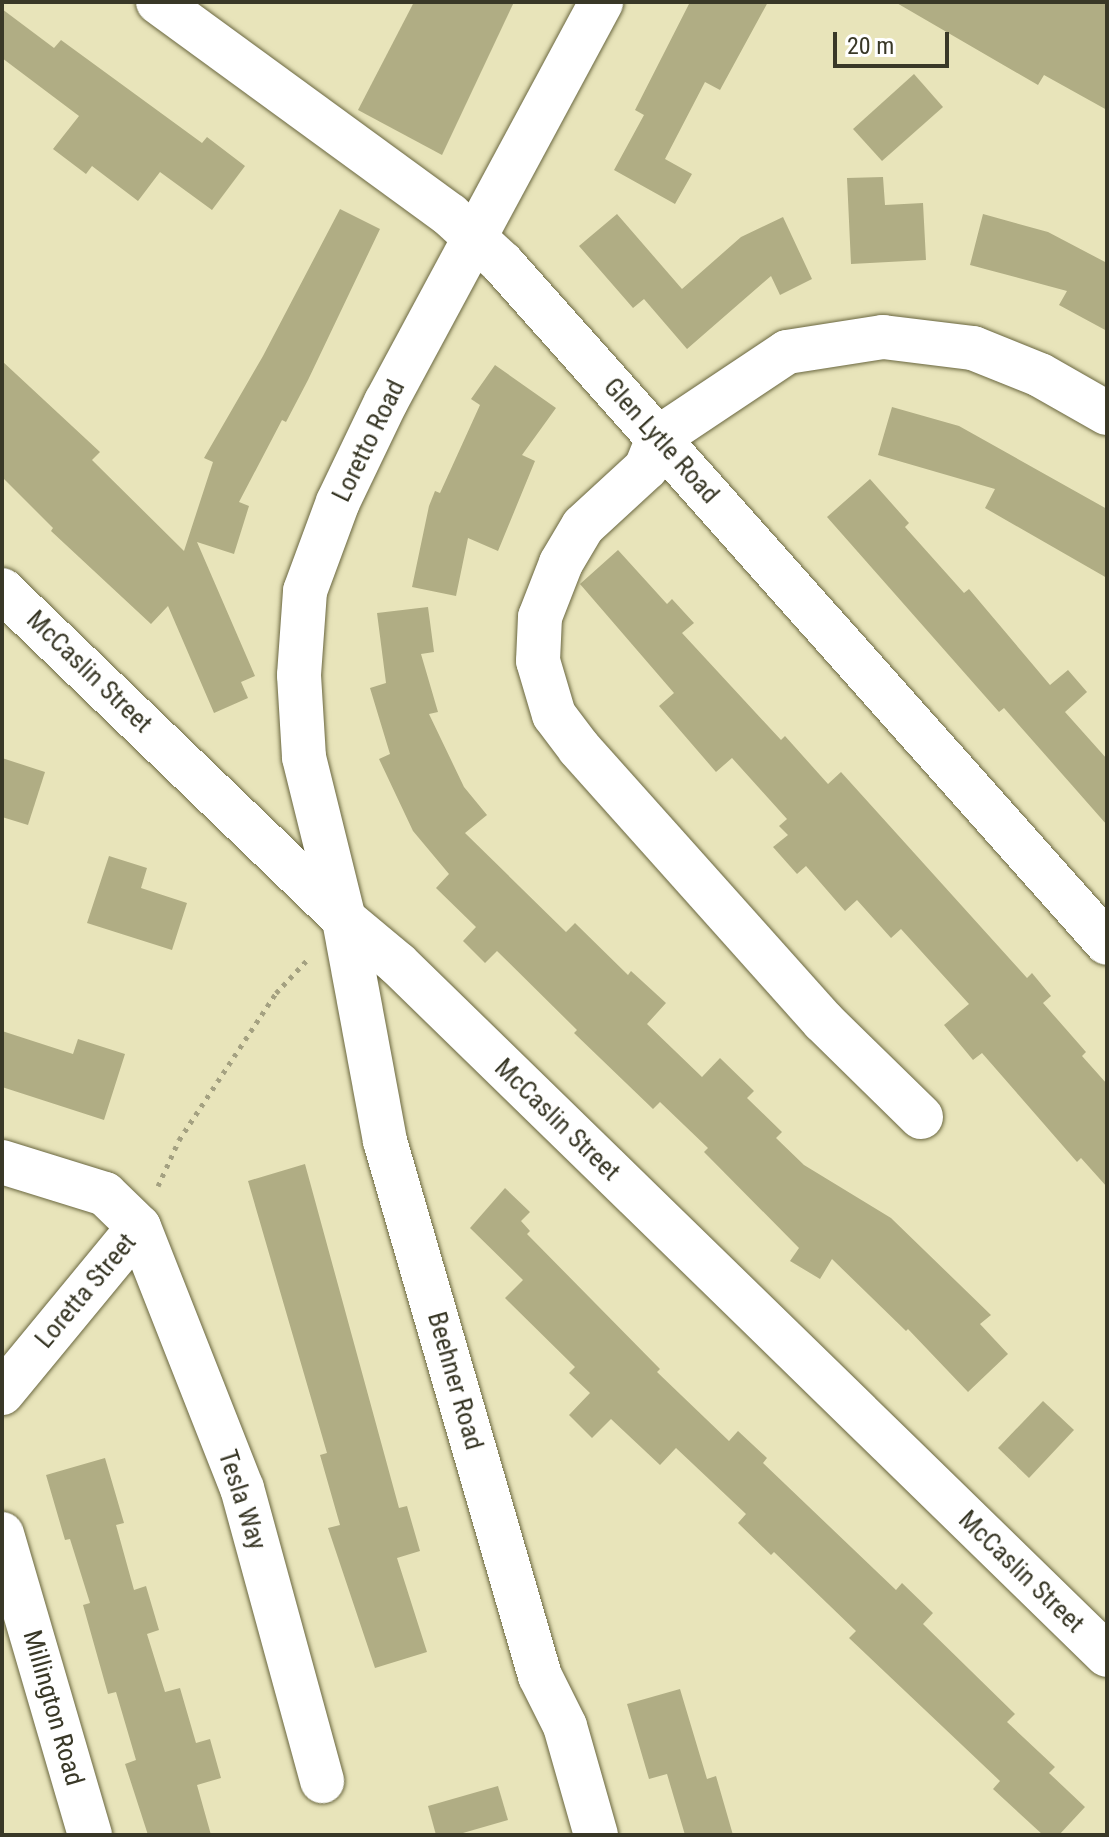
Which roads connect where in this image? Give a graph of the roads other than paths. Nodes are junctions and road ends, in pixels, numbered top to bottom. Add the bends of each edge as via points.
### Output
1 (158, 2) edge
2 (601, 2) edge
3 (475, 238) junction
4 (1107, 413) edge
5 (658, 438) junction
6 (2, 590) edge
7 (344, 919) junction
8 (1107, 943) edge
9 (921, 1117) dead end
10 (2, 1162) edge
11 (146, 1212) junction
12 (2, 1393) edge
13 (2, 1534) edge
14 (1107, 1655) edge
15 (322, 1781) dead end
16 (90, 1835) edge
17 (596, 1835) edge

1 - 3 street, Glen Lytle Road
2 - 3 street, Loretto Road
3 - 5 street, Glen Lytle Road
3 - 7 street, Loretto Road via 365,445 305,591 299,675 304,757
4 - 5 street via 1040,375 973,348 883,337 787,352
5 - 8 street, Glen Lytle Road
5 - 9 street via 646,468 583,526 561,563 540,617 538,661 554,715 823,1021
6 - 7 street, McCaslin Street
7 - 14 street, McCaslin Street via 398,964
7 - 17 street, Beehner Road via 385,1141 540,1676 565,1726
10 - 11 street
11 - 12 street, Loretta Street
11 - 15 street, Tesla Way via 242,1488
13 - 16 street, Millington Road

